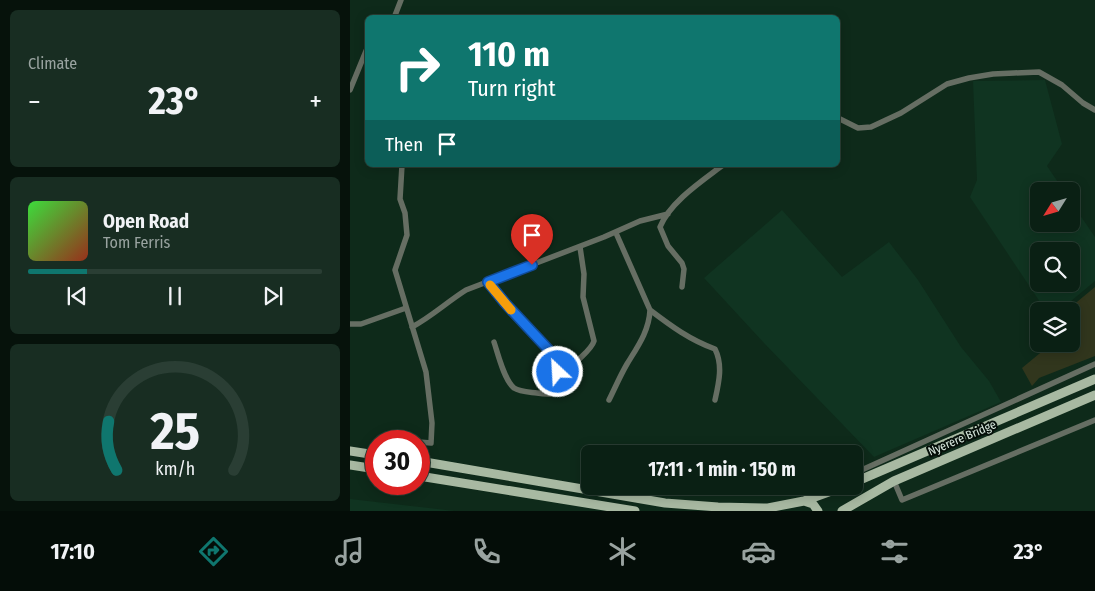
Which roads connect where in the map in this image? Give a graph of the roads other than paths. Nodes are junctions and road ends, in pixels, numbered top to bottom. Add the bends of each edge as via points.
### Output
1 (401, 0) edge
2 (395, 15) edge
3 (365, 61) edge
4 (350, 90) edge
5 (1095, 110) edge
6 (840, 119) edge
7 (402, 167) edge
8 (720, 167) edge
9 (668, 214) junction
10 (616, 233) junction
11 (580, 247) junction
12 (488, 282) junction
13 (682, 287) dead end
14 (406, 308) junction
15 (650, 310) junction
16 (350, 324) edge
17 (412, 327) junction
18 (494, 342) dead end
19 (1095, 364) edge
20 (1095, 379) edge
21 (563, 385) junction
22 (1095, 395) edge
23 (609, 400) dead end
24 (715, 400) dead end
25 (1095, 420) edge
26 (430, 443) edge
27 (350, 451) edge
28 (365, 453) edge
29 (430, 464) edge
30 (350, 465) edge
31 (365, 467) edge
32 (863, 469) edge
33 (430, 478) edge
34 (863, 479) edge
35 (894, 481) junction
36 (811, 495) edge
37 (820, 495) edge
38 (804, 501) junction
39 (718, 507) junction
40 (635, 511) edge
41 (705, 511) edge
42 (818, 511) edge
43 (842, 511) edge

1 - 2 street
3 - 4 street
5 - 6 street via 1038,72 993,74 947,84 901,113 871,127 858,128
7 - 14 street via 400,199 407,235 395,270
8 - 9 street
9 - 10 street
9 - 13 street via 660,227 668,246 682,263
10 - 11 street
10 - 15 street
11 - 12 street
11 - 21 street via 583,297 594,341 573,366
12 - 17 street via 466,290
12 - 21 street via 548,349
14 - 16 street via 361,324
14 - 17 street
15 - 23 street via 643,340
15 - 24 street via 676,330 715,349 719,356 720,375
17 - 26 street via 426,372 432,422
18 - 21 street via 513,387 554,395
19 - 32 street
20 - 34 main road, Nyerere Bridge
22 - 35 main road, Nyerere Bridge
25 - 35 street via 902,500
27 - 28 main road
29 - 39 main road via 665,503
30 - 31 main road
33 - 40 main road
35 - 43 main road, Nyerere Bridge
36 - 38 street
37 - 38 main road
38 - 39 main road via 768,508
38 - 42 main road via 813,504
39 - 41 main road

